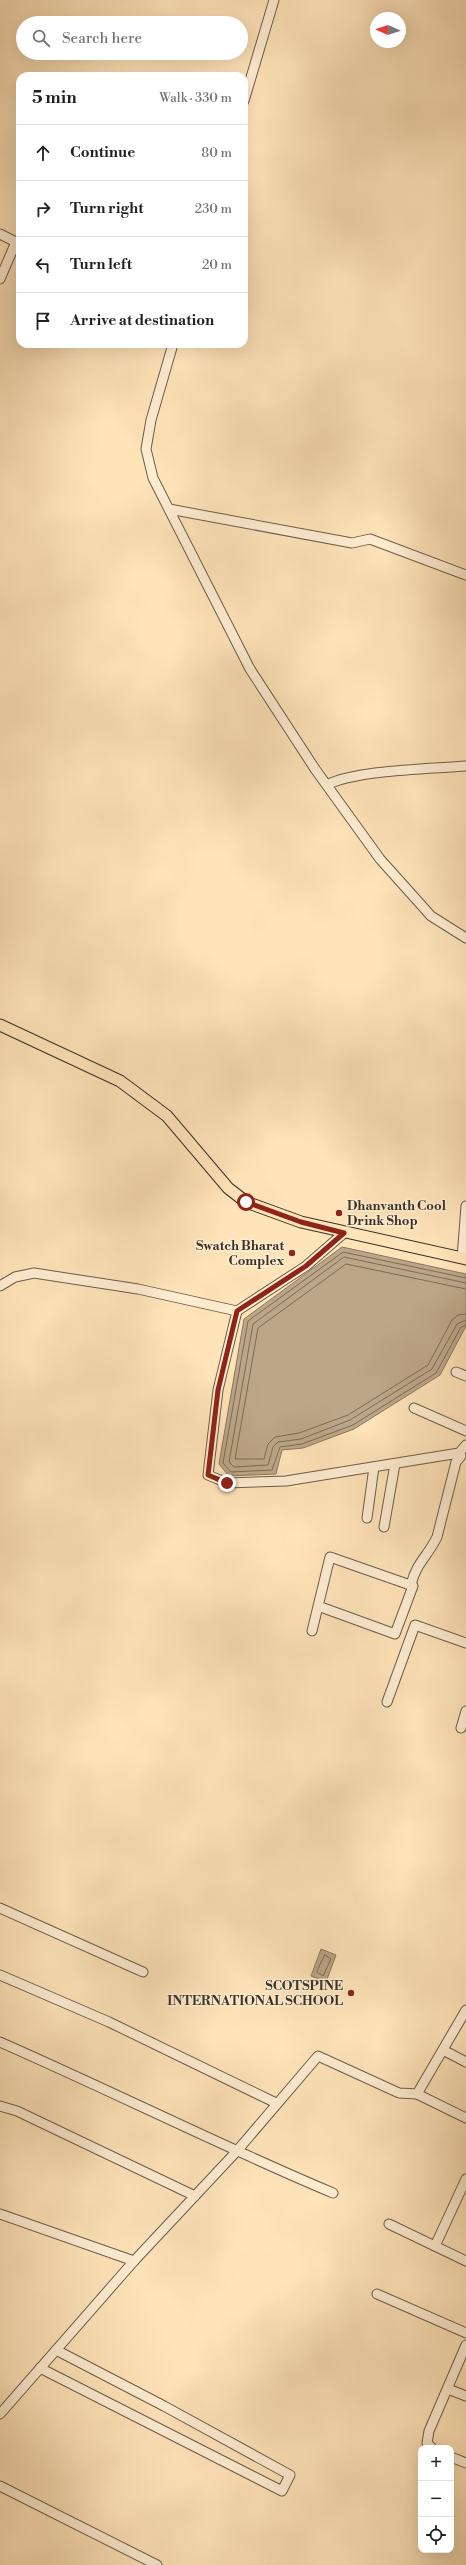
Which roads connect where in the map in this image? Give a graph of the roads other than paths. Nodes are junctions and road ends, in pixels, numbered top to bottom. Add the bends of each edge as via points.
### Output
1 (274, 0) edge
2 (248, 88) edge
3 (0, 234) edge
4 (0, 279) edge
5 (172, 348) edge
6 (169, 509) junction
7 (466, 575) edge
8 (466, 766) edge
9 (327, 785) junction
10 (466, 938) edge
11 (0, 1025) edge
12 (466, 1206) edge
13 (344, 1233) junction
14 (464, 1259) edge
15 (0, 1286) edge
16 (237, 1311) junction
17 (456, 1372) dead end
18 (466, 1376) edge
19 (414, 1408) dead end
20 (466, 1431) edge
21 (466, 1445) edge
22 (462, 1457) edge
23 (395, 1464) junction
24 (374, 1467) junction
25 (367, 1518) dead end
26 (384, 1527) dead end
27 (411, 1585) junction
28 (318, 1606) junction
29 (401, 1621) junction
30 (415, 1625) junction
31 (312, 1631) dead end
32 (466, 1643) edge
33 (387, 1702) dead end
34 (466, 1711) edge
35 (461, 1728) dead end
36 (0, 1908) edge
37 (143, 1972) dead end
38 (0, 1975) edge
39 (466, 2010) edge
40 (0, 2042) edge
41 (443, 2050) junction
42 (466, 2062) edge
43 (417, 2094) junction
44 (276, 2103) junction
45 (0, 2106) edge
46 (466, 2118) edge
47 (236, 2152) junction
48 (466, 2179) edge
49 (333, 2193) dead end
50 (195, 2196) junction
51 (0, 2214) edge
52 (389, 2224) dead end
53 (435, 2246) junction
54 (134, 2261) junction
55 (466, 2261) edge
56 (377, 2294) dead end
57 (466, 2333) edge
58 (466, 2345) edge
59 (56, 2350) junction
60 (40, 2368) junction
61 (448, 2388) junction
62 (466, 2396) edge
63 (0, 2414) edge
64 (429, 2445) edge
65 (454, 2457) edge
66 (466, 2463) edge
67 (0, 2486) edge
68 (155, 2564) edge

1 - 2 street
3 - 4 street via 16,242
5 - 6 street via 146,449 153,478
6 - 7 street via 352,542 370,539
6 - 9 street via 250,669
8 - 9 street via 372,774 337,779
9 - 10 street via 380,859 432,916
11 - 13 main road via 120,1081 167,1116 228,1188 246,1202 301,1222
12 - 14 street
13 - 14 main road
13 - 16 street via 306,1266
15 - 16 street via 15,1277 34,1273 138,1289
16 - 24 street via 218,1390 208,1475 227,1483 286,1481
17 - 18 street
19 - 20 street
21 - 22 street
22 - 23 street
22 - 27 street via 456,1462 436,1537 432,1547 418,1564
23 - 24 street
23 - 26 street
24 - 25 street
27 - 28 street via 330,1557
27 - 29 street via 413,1586
28 - 29 street via 395,1634
28 - 31 street
29 - 30 street
30 - 32 street
30 - 33 street
34 - 35 street
36 - 37 street
38 - 44 street via 109,2022
39 - 41 street
40 - 47 street via 108,2089
41 - 42 street
41 - 43 street
43 - 44 street via 399,2093 318,2056
43 - 46 street
44 - 47 street
45 - 50 street via 17,2111
47 - 49 street
47 - 50 street
48 - 53 street
50 - 54 street
51 - 54 street
52 - 53 street
53 - 55 street
54 - 59 street
56 - 57 street
58 - 61 street
59 - 60 street
59 - 60 street via 290,2475 282,2491
60 - 63 street
61 - 62 street
61 - 64 street via 429,2431
65 - 66 street
67 - 68 street

